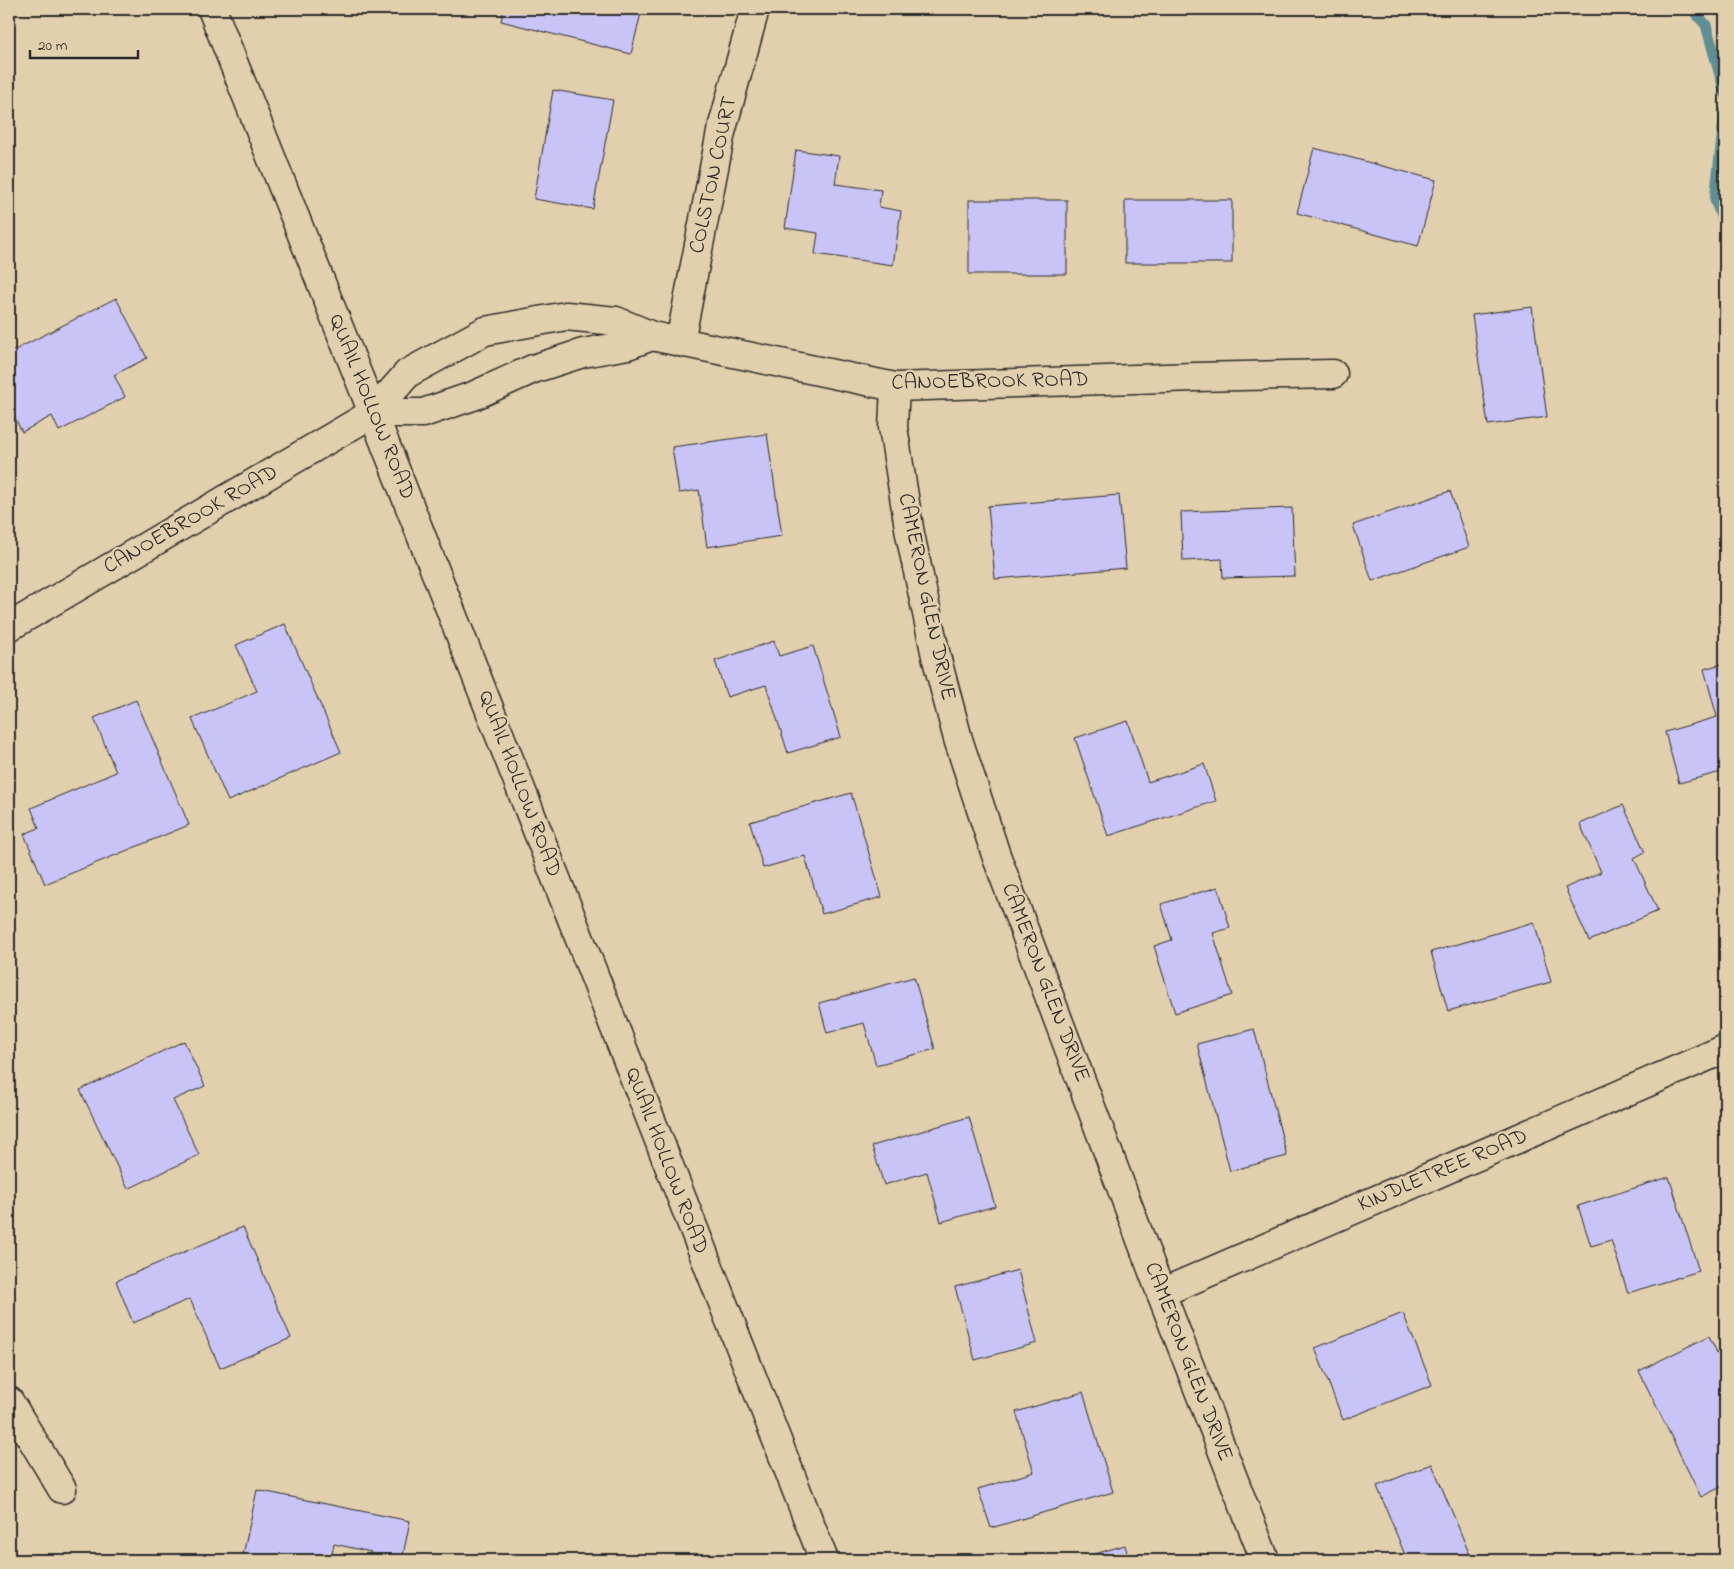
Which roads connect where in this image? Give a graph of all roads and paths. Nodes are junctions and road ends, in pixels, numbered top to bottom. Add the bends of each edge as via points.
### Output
1 (212, 9) edge
2 (755, 9) edge
3 (652, 336) junction
4 (680, 342) junction
5 (1333, 374) dead end
6 (895, 387) junction
7 (373, 413) junction
8 (9, 626) edge
9 (1725, 1049) edge
10 (1161, 1293) junction
11 (9, 1401) edge
12 (62, 1489) dead end
13 (824, 1560) edge
14 (1265, 1560) edge

1 - 7 street, QUAIL HOLLOW ROAD
2 - 4 street, COLSTON COURT via 721,132
3 - 4 street, CANOEBROOK ROAD
3 - 7 street via 533,369 473,396 423,413
3 - 7 street, CANOEBROOK ROAD via 616,321 566,316 485,331 408,373
4 - 6 street, CANOEBROOK ROAD
5 - 6 street, CANOEBROOK ROAD
6 - 10 street, CAMERON GLEN DRIVE via 893,427 910,534 958,739 996,855
7 - 8 street, CANOEBROOK ROAD
7 - 13 street, QUAIL HOLLOW ROAD
9 - 10 street, KINDLETREE ROAD
10 - 14 street, CAMERON GLEN DRIVE
11 - 12 street

